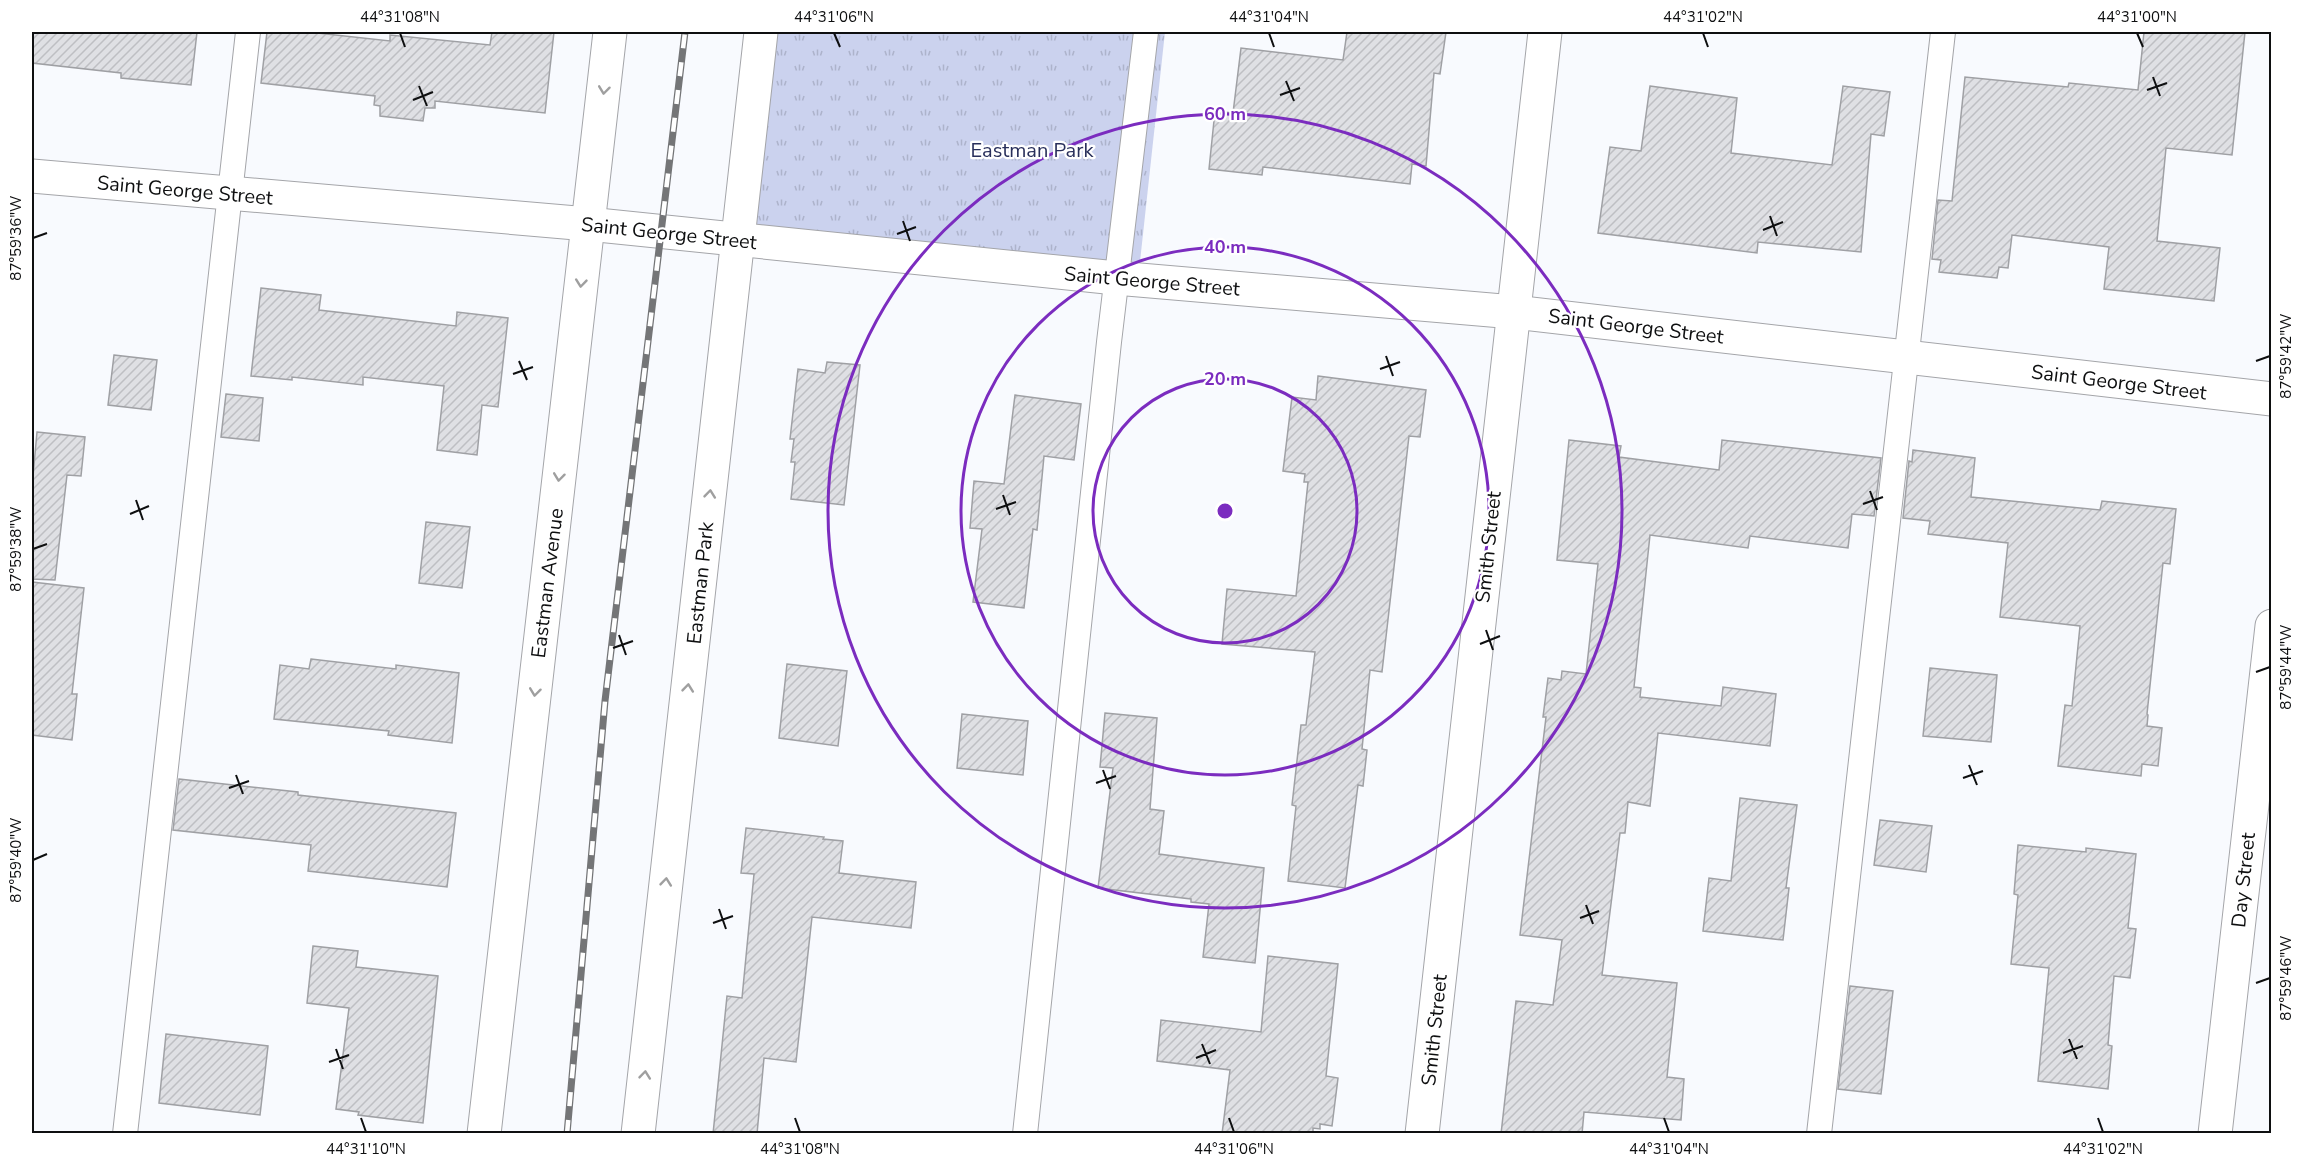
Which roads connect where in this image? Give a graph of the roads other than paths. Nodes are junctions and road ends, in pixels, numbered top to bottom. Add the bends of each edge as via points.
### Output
1 (248, 32) edge
2 (610, 32) edge
3 (761, 32) edge
4 (1146, 32) edge
5 (1545, 32) edge
6 (1943, 32) edge
7 (32, 176) edge
8 (230, 194) junction
9 (588, 224) junction
10 (738, 240) junction
11 (1116, 278) junction
12 (1514, 312) junction
13 (1906, 357) junction
14 (2271, 399) edge
15 (2271, 626) edge
16 (125, 1134) edge
17 (484, 1134) edge
18 (638, 1134) edge
19 (1025, 1134) edge
20 (1422, 1134) edge
21 (1820, 1134) edge
22 (2215, 1134) edge

1 - 8 lane
2 -> 9 street, Eastman Avenue
3 - 10 street, Eastman Park
4 - 11 lane
5 - 12 street, Smith Street
6 - 13 lane
7 - 8 street, Saint George Street
8 - 9 street, Saint George Street
8 - 16 lane
9 - 10 street, Saint George Street
9 -> 17 street, Eastman Avenue
10 - 11 street, Saint George Street
18 -> 10 street, Eastman Park
11 - 12 street, Saint George Street
11 - 19 lane
12 - 13 street, Saint George Street
12 - 20 street, Smith Street
13 - 14 street, Saint George Street
13 - 21 lane
15 - 22 street, Day Street

